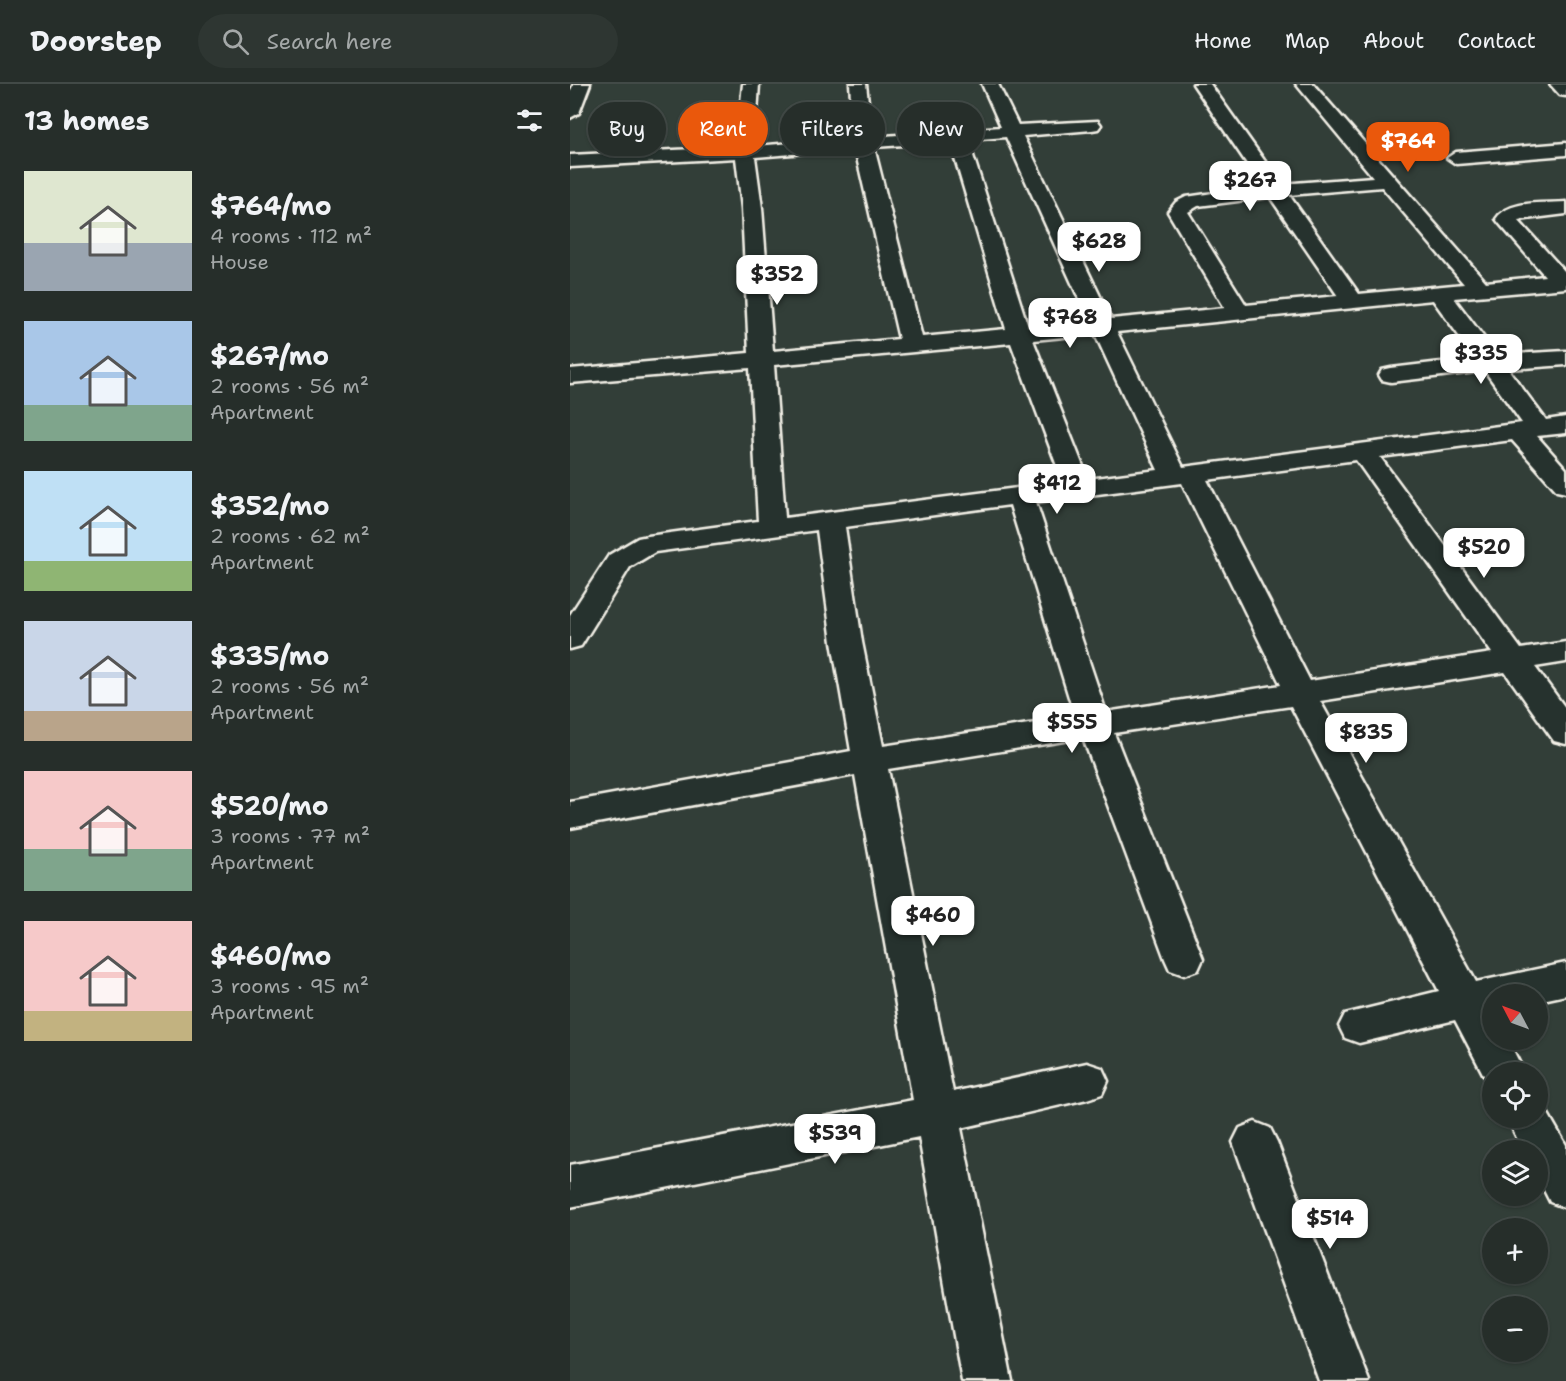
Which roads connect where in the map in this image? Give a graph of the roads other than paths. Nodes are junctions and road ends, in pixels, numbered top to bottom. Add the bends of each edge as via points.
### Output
1 (582, 84) edge
2 (751, 84) edge
3 (858, 84) edge
4 (990, 84) edge
5 (1201, 84) edge
6 (1304, 84) edge
7 (1558, 84) edge
8 (1566, 91) edge
9 (749, 102) edge
10 (860, 102) edge
11 (570, 113) edge
12 (1092, 125) dead end
13 (1012, 131) junction
14 (984, 133) edge
15 (1566, 150) edge
16 (678, 155) edge
17 (746, 156) edge
18 (866, 156) edge
19 (964, 156) edge
20 (1456, 158) dead end
21 (570, 161) edge
22 (1390, 181) junction
23 (1278, 190) junction
24 (1566, 208) edge
25 (1564, 281) edge
26 (1480, 289) junction
27 (1439, 292) junction
28 (1352, 300) junction
29 (1238, 311) junction
30 (1100, 325) junction
31 (1019, 334) junction
32 (912, 345) junction
33 (1566, 358) edge
34 (760, 360) junction
35 (1491, 363) junction
36 (1391, 375) dead end
37 (570, 376) edge
38 (1541, 428) edge
39 (1364, 453) junction
40 (1183, 476) junction
41 (1566, 485) edge
42 (1079, 489) junction
43 (1021, 497) junction
44 (830, 520) junction
45 (772, 528) junction
46 (570, 639) edge
47 (1566, 652) edge
48 (1515, 662) junction
49 (1300, 694) junction
50 (1094, 725) junction
51 (1566, 734) edge
52 (869, 760) junction
53 (570, 815) edge
54 (1184, 959) dead end
55 (1566, 979) edge
56 (1544, 984) edge
57 (1482, 992) edge
58 (1482, 998) edge
59 (1359, 1026) dead end
60 (1087, 1081) dead end
61 (936, 1114) junction
62 (1534, 1128) edge
63 (1255, 1142) dead end
64 (570, 1186) edge
65 (1566, 1187) edge
66 (987, 1381) edge
67 (1344, 1381) edge

1 - 11 street
2 - 9 street
3 - 10 street
4 - 13 street
5 - 23 street
6 - 22 street
7 - 8 street
12 - 13 street
13 - 14 street
13 - 30 street
15 - 20 street
16 - 21 street
17 - 34 street
18 - 32 street
19 - 31 street
22 - 23 street
22 - 26 street
23 - 28 street
23 - 29 street via 1192,201 1178,212
24 - 25 street via 1516,212 1506,219
25 - 26 street
26 - 27 street
27 - 28 street
27 - 35 street
28 - 29 street
29 - 30 street
30 - 31 street
30 - 40 street
31 - 32 street
31 - 42 street
32 - 34 street
33 - 35 street
34 - 37 street
34 - 45 street
35 - 36 street
35 - 38 street
38 - 39 street
38 - 41 street
39 - 40 street
39 - 48 street
40 - 42 street
40 - 49 street
42 - 43 street
43 - 44 street
43 - 50 street
44 - 45 street
44 - 52 street
45 - 46 street via 648,544 619,561
47 - 48 street
48 - 49 street
48 - 51 street
49 - 50 street
49 - 57 street
50 - 52 street
50 - 54 street
52 - 53 street
52 - 61 street
55 - 56 street
58 - 59 street
60 - 61 street
61 - 64 street
61 - 66 street
62 - 65 street
63 - 67 street

